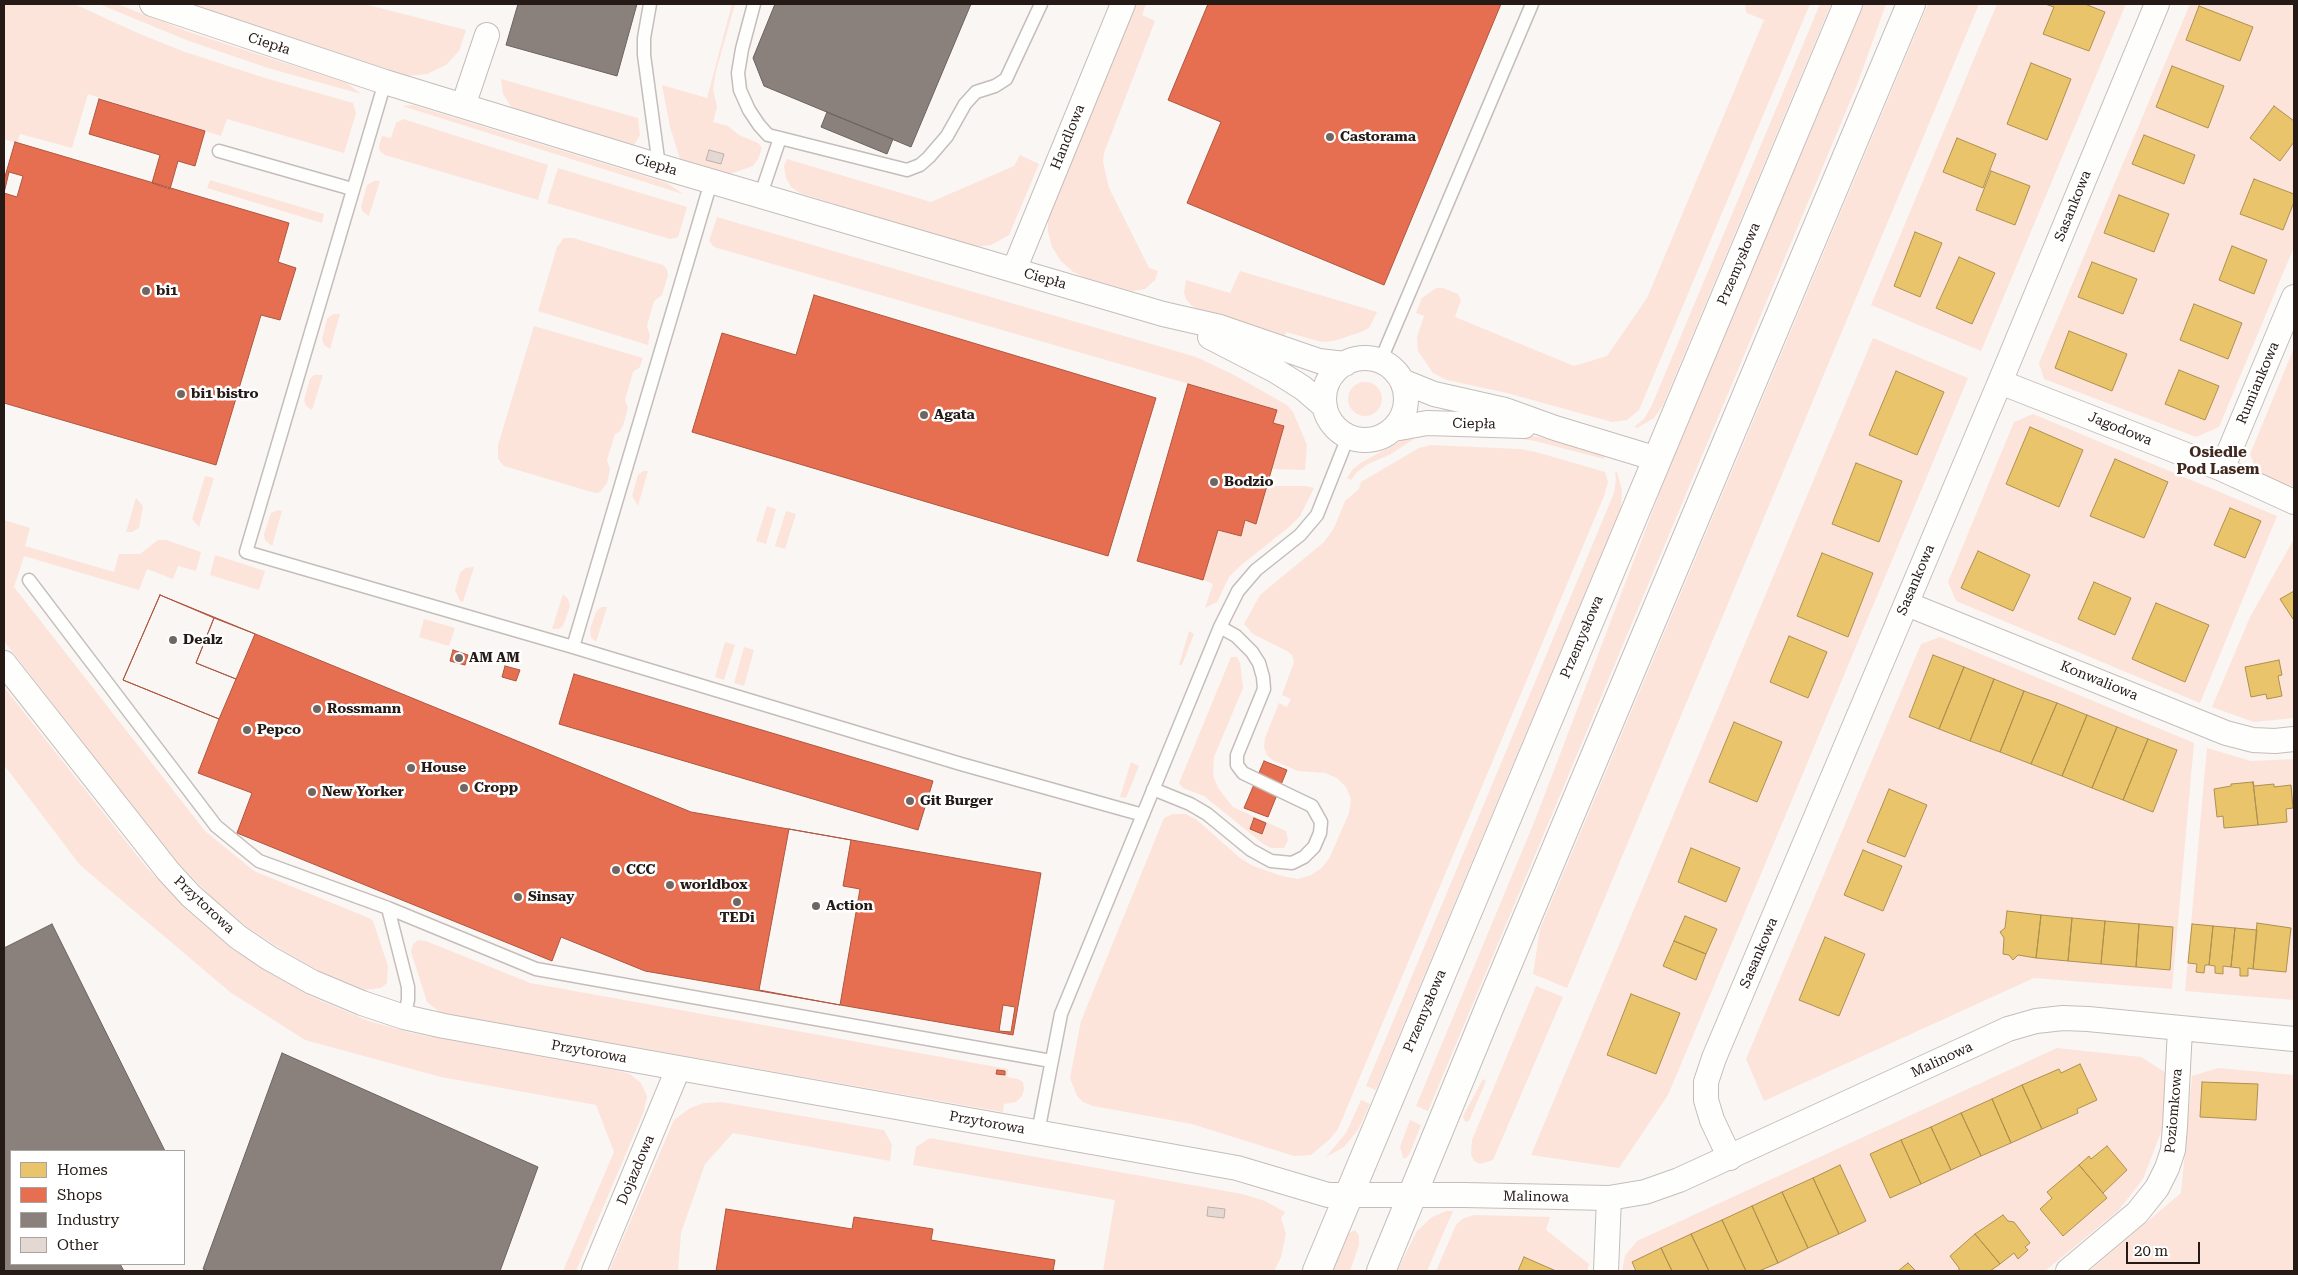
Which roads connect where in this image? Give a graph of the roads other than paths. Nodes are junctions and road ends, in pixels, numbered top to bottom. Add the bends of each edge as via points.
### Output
1 (152, 4) edge
2 (650, 4) edge
3 (754, 4) edge
4 (1041, 4) edge
5 (1123, 4) edge
6 (1532, 4) edge
7 (1848, 4) edge
8 (1911, 4) edge
9 (2157, 4) edge
10 (487, 35) dead end
11 (385, 82) junction
12 (463, 106) junction
13 (780, 138) junction
14 (219, 151) dead end
15 (659, 166) junction
16 (712, 182) junction
17 (352, 189) junction
18 (760, 197) junction
19 (1014, 270) junction
20 (2294, 297) edge
21 (1164, 314) junction
22 (1380, 362) junction
23 (1345, 364) junction
24 (1402, 381) junction
25 (2000, 382) junction
26 (1325, 407) junction
27 (1555, 428) junction
28 (1394, 429) junction
29 (1348, 437) junction
30 (1657, 459) junction
31 (2222, 469) junction
32 (2294, 502) edge
33 (29, 580) dead end
34 (1906, 604) junction
35 (1220, 627) junction
36 (574, 647) junction
37 (4, 663) edge
38 (2294, 739) edge
39 (1153, 789) junction
40 (1142, 815) junction
41 (388, 908) junction
42 (404, 1017) junction
43 (2180, 1028) junction
44 (2294, 1039) edge
45 (1051, 1061) junction
46 (678, 1069) junction
47 (1038, 1132) junction
48 (1730, 1158) junction
49 (1412, 1194) junction
50 (1348, 1196) junction
51 (1609, 1198) junction
52 (594, 1271) edge
53 (1317, 1271) edge
54 (1381, 1271) edge
55 (1606, 1271) edge
56 (2068, 1271) edge

1 - 11 street, Ciepła
2 - 15 lane via 644,55
3 - 13 lane via 739,65 740,90 759,125 768,135
4 - 13 lane via 1006,79 976,92 965,104 947,136 920,165 907,170
5 - 19 street, Handlowa
6 - 22 lane
7 - 30 main road, Przemysłowa
8 - 49 main road
9 - 25 street, Sasankowa
10 - 12 street
11 - 12 street, Ciepła
11 - 17 lane
12 - 15 street, Ciepła
13 - 18 lane
14 - 17 lane
15 - 16 street, Ciepła
16 - 18 street, Ciepła
16 - 36 lane
17 - 36 lane via 246,552
18 - 19 street, Ciepła
19 - 21 street, Ciepła
20 - 31 street, Rumiankowa
21 - 23 street, Ciepła via 1220,327 1319,361
21 - 26 street, Ciepła via 1276,371
22 - 23 street, Ciepła via 1368,358
22 - 24 street, Ciepła via 1389,366
23 - 26 street via 1328,382 1324,394
24 - 27 street, Ciepła via 1434,394 1505,410
24 - 28 street via 1406,406
25 - 31 street, Jagodowa
25 - 34 street, Sasankowa
26 - 29 street, Ciepła via 1329,419
27 - 28 street, Ciepła via 1427,423
27 - 30 street, Ciepła
28 - 29 street, Ciepła via 1372,440
29 - 35 lane via 1317,515 1300,535 1256,570 1238,591
30 - 50 main road, Przemysłowa
31 - 32 street, Jagodowa
33 - 41 lane via 216,826 259,861
34 - 38 street, Konwaliowa via 2226,733 2253,740
34 - 48 street, Sasankowa via 1706,1082 1706,1100 1712,1120
35 - 39 lane
35 - 39 lane via 1236,636 1252,652 1263,677 1264,689 1237,755 1237,765 1243,773 1312,806 1321,822 1320,833 1314,847 1292,864 1271,861 1251,850 1208,814
36 - 40 lane
37 - 42 street, Przytorowa via 168,872 210,914 269,958 312,982
39 - 40 lane
40 - 45 lane via 1061,1014
41 - 42 lane via 408,987
41 - 45 lane via 536,969
42 - 46 street, Przytorowa
43 - 44 street, Malinowa
43 - 48 street, Malinowa via 2064,1018 2008,1029
43 - 56 street, Poziomkowa via 2175,1126 2167,1168 2157,1188 2137,1213
45 - 47 lane
46 - 47 street, Przytorowa
46 - 52 street, Dojazdowa
47 - 50 street, Przytorowa via 1237,1168 1328,1195
48 - 51 street, Malinowa via 1645,1192
49 - 50 street, Przytorowa
49 - 51 street, Malinowa
49 - 54 main road
50 - 53 main road, Przemysłowa
51 - 55 street

